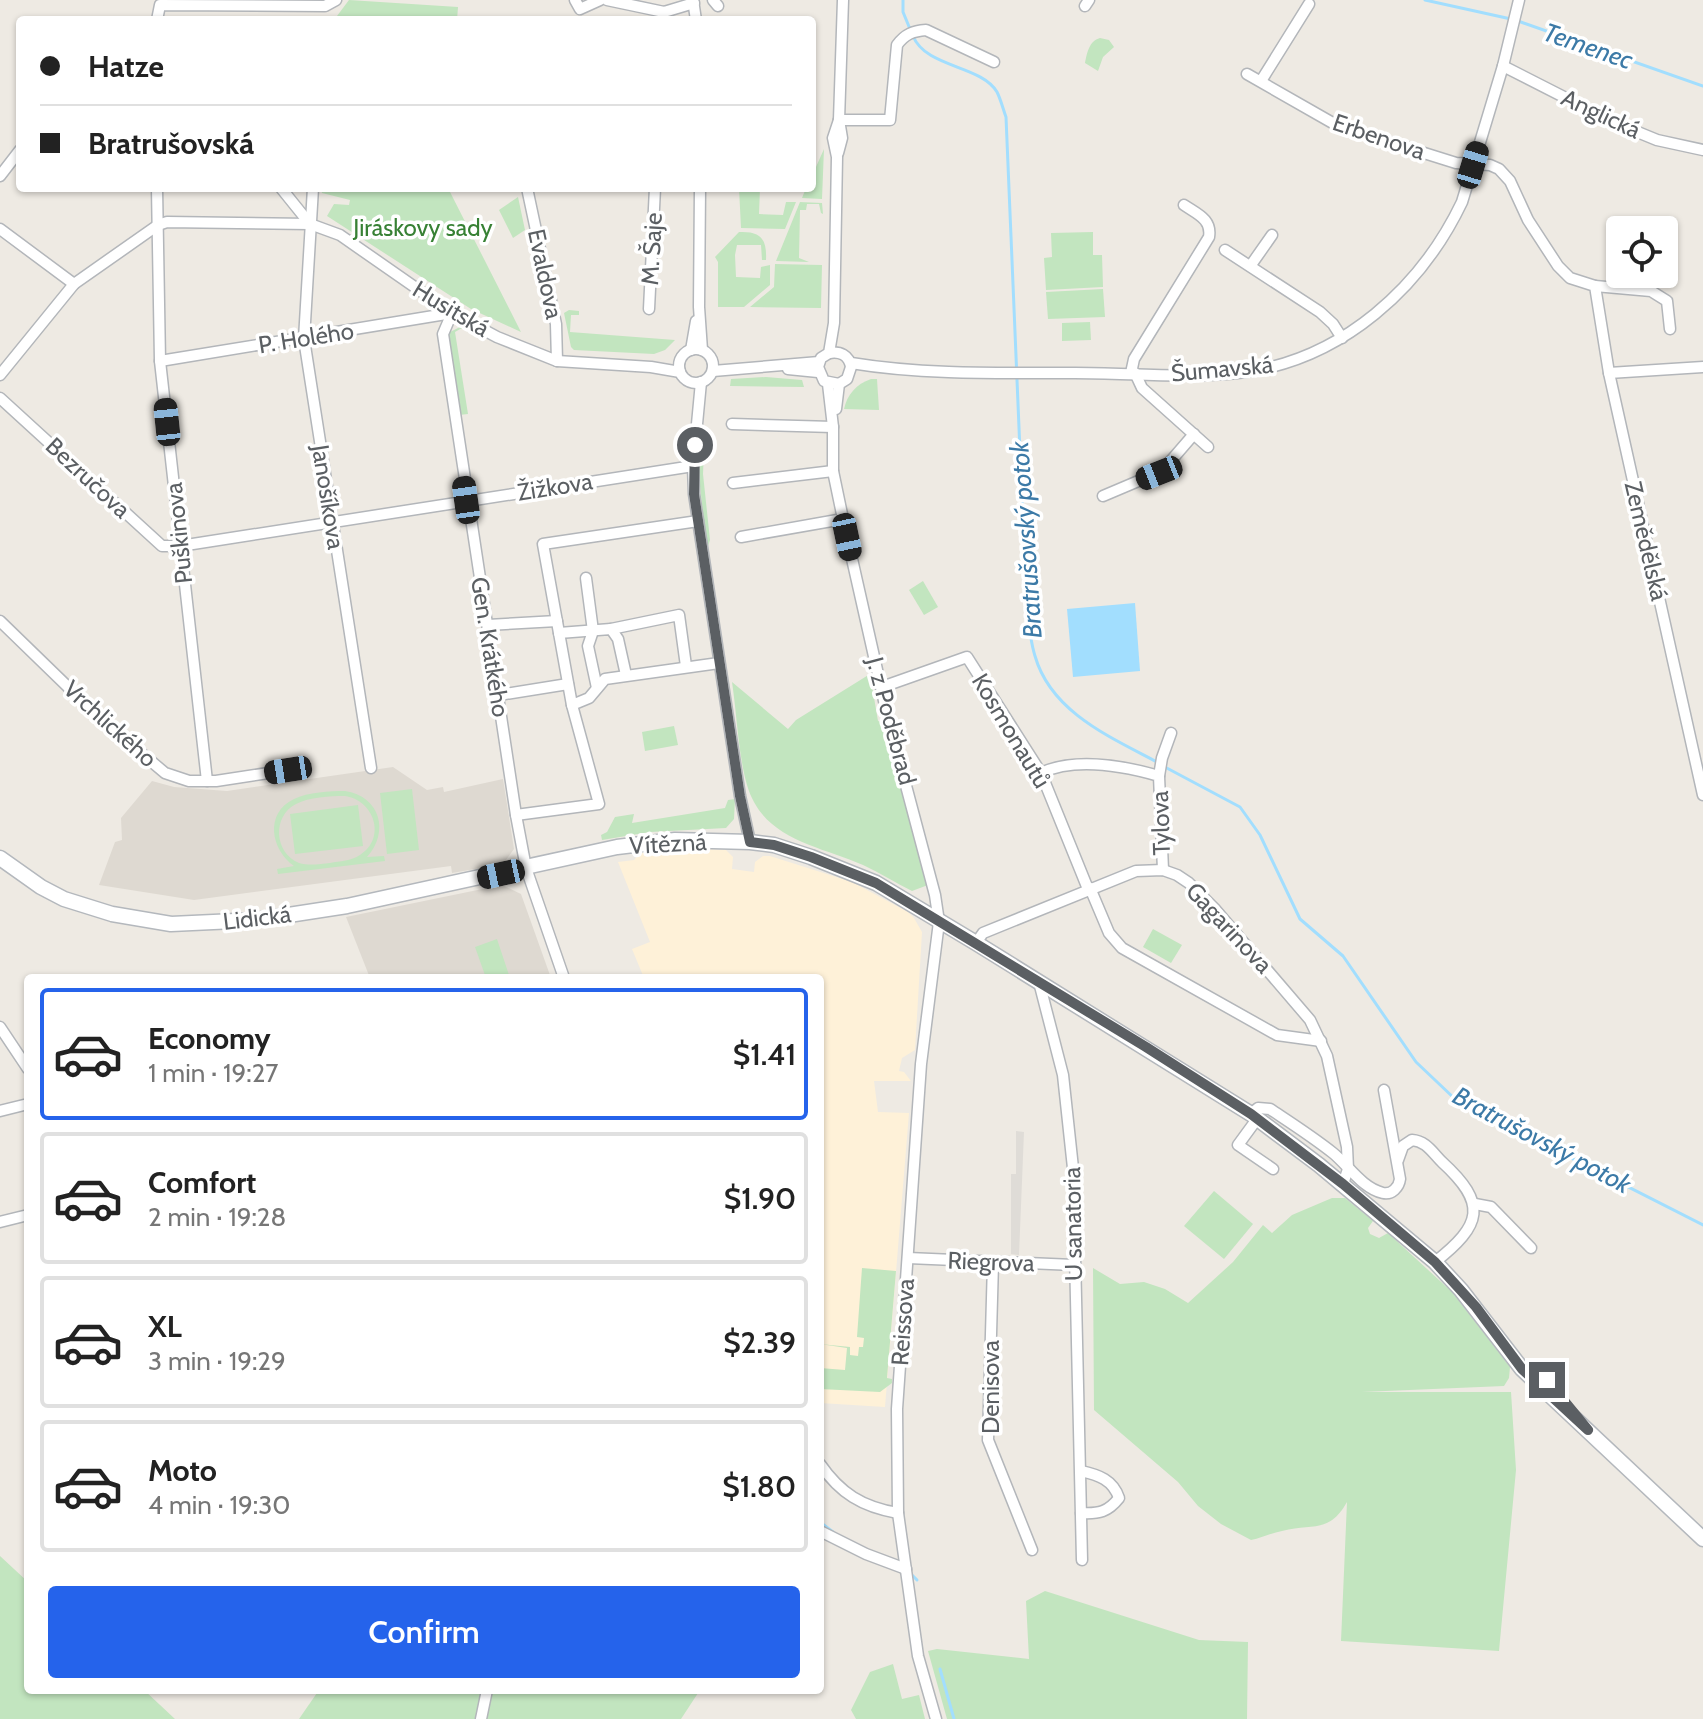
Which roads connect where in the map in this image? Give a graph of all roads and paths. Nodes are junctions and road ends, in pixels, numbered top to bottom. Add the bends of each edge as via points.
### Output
1 (336, 0) edge
2 (600, 0) edge
3 (607, 0) edge
4 (843, 0) edge
5 (1519, 0) edge
6 (693, 2) edge
7 (326, 3) edge
8 (578, 4) edge
9 (1309, 4) dead end
10 (656, 15) edge
11 (158, 16) edge
12 (994, 62) dead end
13 (1503, 66) junction
14 (1247, 74) dead end
15 (1261, 81) junction
16 (839, 120) junction
17 (1703, 150) edge
18 (16, 155) edge
19 (1473, 165) junction
20 (0, 176) edge
21 (157, 192) edge
22 (284, 192) edge
23 (313, 192) edge
24 (528, 192) edge
25 (655, 192) edge
26 (700, 192) edge
27 (1184, 205) dead end
28 (310, 224) junction
29 (158, 225) junction
30 (0, 229) edge
31 (1272, 235) dead end
32 (1225, 250) dead end
33 (1251, 265) junction
34 (74, 284) junction
35 (1595, 286) junction
36 (649, 309) dead end
37 (452, 313) junction
38 (834, 323) junction
39 (1670, 329) dead end
40 (1342, 338) junction
41 (304, 339) junction
42 (696, 350) junction
43 (829, 353) junction
44 (842, 354) junction
45 (160, 361) junction
46 (557, 361) junction
47 (713, 366) junction
48 (680, 367) junction
49 (819, 367) junction
50 (1703, 367) edge
51 (850, 369) junction
52 (1133, 373) junction
53 (1609, 373) junction
54 (0, 375) edge
55 (696, 382) junction
56 (834, 384) junction
57 (0, 398) edge
58 (732, 424) dead end
59 (833, 427) junction
60 (1194, 434) junction
61 (1208, 447) dead end
62 (693, 466) junction
63 (833, 471) junction
64 (733, 483) dead end
65 (1103, 496) dead end
66 (466, 500) junction
67 (843, 519) junction
68 (698, 521) junction
69 (331, 522) junction
70 (741, 537) dead end
71 (180, 546) junction
72 (586, 578) dead end
73 (0, 621) edge
74 (557, 621) junction
75 (488, 625) junction
76 (611, 629) junction
77 (593, 631) junction
78 (559, 633) junction
79 (719, 663) junction
80 (686, 666) junction
81 (626, 675) junction
82 (568, 684) junction
83 (882, 687) junction
84 (597, 688) junction
85 (499, 695) junction
86 (572, 705) junction
87 (1171, 733) dead end
88 (371, 768) dead end
89 (1160, 768) junction
90 (288, 770) dead end
91 (1041, 773) junction
92 (207, 781) junction
93 (1703, 795) edge
94 (516, 815) junction
95 (750, 842) junction
96 (0, 858) edge
97 (526, 868) junction
98 (1163, 870) junction
99 (1089, 888) junction
100 (939, 922) junction
101 (976, 943) junction
102 (563, 974) edge
103 (1039, 982) junction
104 (0, 1027) edge
105 (1321, 1041) junction
106 (24, 1063) edge
107 (1384, 1090) dead end
108 (24, 1105) edge
109 (0, 1111) edge
110 (1254, 1116) junction
111 (1397, 1162) junction
112 (1273, 1169) dead end
113 (1348, 1169) junction
114 (1343, 1184) junction
115 (1475, 1204) junction
116 (24, 1216) edge
117 (0, 1222) edge
118 (1531, 1248) dead end
119 (908, 1258) junction
120 (1435, 1262) junction
121 (993, 1263) junction
122 (1074, 1265) junction
123 (824, 1469) edge
124 (1081, 1471) junction
125 (898, 1513) junction
126 (1081, 1513) junction
127 (824, 1533) edge
128 (1703, 1539) edge
129 (1032, 1550) dead end
130 (1082, 1560) dead end
131 (906, 1569) junction
132 (486, 1694) edge
133 (481, 1719) edge
134 (936, 1719) edge

1 - 7 street
2 - 8 street
3 - 10 street
4 - 16 street
5 - 13 street, Šumavská
6 - 10 street
7 - 11 street via 160,5
9 - 15 street
12 - 16 street via 926,30 916,31 897,45 890,120
13 - 17 street, Anglická via 1613,122 1657,140
13 - 19 street, Šumavská
14 - 15 street, Erbenova
15 - 19 street, Erbenova via 1338,126
16 - 38 street
18 - 20 street
19 - 35 street via 1499,169 1558,266 1570,278
19 - 40 street, Šumavská via 1454,219 1417,272 1386,305
21 - 29 street, Puškinova
22 - 28 street, Husitská
23 - 28 street, Janošíkova
24 - 46 street, Evaldova via 556,324
25 - 36 street, M. Šaje
26 - 42 street
27 - 52 street, Šumavská via 1206,219 1209,237 1134,359
28 - 29 street
28 - 37 street, Husitská via 340,235
28 - 41 street, Janošíkova
29 - 34 street
29 - 45 street, Puškinova
30 - 34 street
31 - 33 street
32 - 33 street
33 - 40 street via 1320,312
34 - 54 street
35 - 39 street via 1651,291 1667,301
35 - 53 street, Zemědělská
37 - 41 street, P. Holého
37 - 46 street, Husitská
37 - 66 street, Gen. Krátkého via 443,334
38 - 43 street
38 - 44 street
40 - 52 street, Šumavská via 1305,356 1254,370
41 - 45 street, P. Holého
41 - 69 street, Janošíkova
42 - 47 street
42 - 48 street
43 - 44 street
43 - 49 street
44 - 51 street
45 - 71 street, Puškinova
46 - 48 street, Husitská
47 - 49 street
47 - 55 street
48 - 55 street
49 - 56 street
50 - 53 street
51 - 52 street, Šumavská
51 - 56 street
52 - 60 street, Šumavská via 1142,388
53 - 93 street, Zemědělská
55 - 62 street
56 - 59 street, J. z Poděbrad
57 - 71 street, Bezručova via 162,546
58 - 59 street
59 - 63 street, J. z Poděbrad
60 - 61 street, Šumavská
60 - 65 street via 1159,473
62 - 66 street, Žižkova
62 - 68 street
63 - 64 street
63 - 67 street, J. z Poděbrad
66 - 69 street, Žižkova
66 - 75 street, Gen. Krátkého
67 - 70 street
67 - 83 street, J. z Poděbrad
68 - 74 street via 543,544
68 - 79 street
69 - 71 street, Žižkova
69 - 88 street, Janošíkova
71 - 92 street, Puškinova
72 - 77 street
73 - 92 street, Vrchlického via 165,773
74 - 75 street
74 - 78 street
75 - 85 street, Gen. Krátkého
76 - 77 street
76 - 80 street via 679,615
76 - 81 street
77 - 78 street
77 - 84 street via 588,646
78 - 82 street
79 - 80 street
79 - 95 street
80 - 81 street
81 - 84 street via 605,679
82 - 85 street
82 - 86 street
83 - 91 street, Kosmonautů via 967,657
83 - 100 street, J. z Poděbrad
84 - 86 street
85 - 94 street, Gen. Krátkého
86 - 94 street via 599,804
87 - 89 street, Tylova
89 - 91 street, Tylova via 1064,766
89 - 98 street, Tylova
90 - 92 street, Vrchlického
91 - 99 street, Kosmonautů
94 - 97 street, Gen. Krátkého
95 - 97 main road, Vítězná via 617,847
95 - 100 main road, Vítězná via 811,857 876,883
96 - 97 main road, Lidická via 64,899 171,924 256,920 347,906
97 - 102 street, Gen. Krátkého
98 - 99 street, Gagarinova via 1136,871
98 - 105 street, Gagarinova via 1177,875 1214,908 1299,1004
99 - 101 street, Gagarinova via 983,933
99 - 105 street, Kosmonautů via 1109,933 1122,948 1277,1035
100 - 101 main road, Vítězná
100 - 119 street, Reissova via 921,1064
101 - 103 main road, Vítězná
103 - 110 main road, Vítězná
103 - 122 street, U sanatoria via 1063,1075 1073,1168
104 - 106 street
105 - 113 street, Gagarinova
107 - 111 street
108 - 109 street
110 - 112 street via 1238,1145
110 - 113 street via 1258,1108 1270,1109
110 - 114 main road, Vítězná
111 - 113 street via 1399,1185 1390,1193
111 - 115 street via 1403,1146 1419,1140 1453,1172
113 - 114 street, Gagarinova
114 - 120 main road, Vítězná
115 - 118 street via 1491,1207
115 - 120 street via 1463,1240
116 - 117 street
119 - 121 street, Riegrova
119 - 125 street, Reissova via 897,1409
120 - 128 main road, Vítězná via 1522,1369
121 - 122 street, Riegrova
121 - 129 street, Denisova via 988,1440
122 - 124 street, U sanatoria
123 - 125 street via 842,1492
124 - 126 street, U sanatoria
124 - 126 street via 1110,1482 1119,1498 1110,1510
125 - 131 street, Reissova
126 - 130 street, U sanatoria
127 - 131 street
131 - 134 street, Reissova via 918,1656
132 - 133 street

